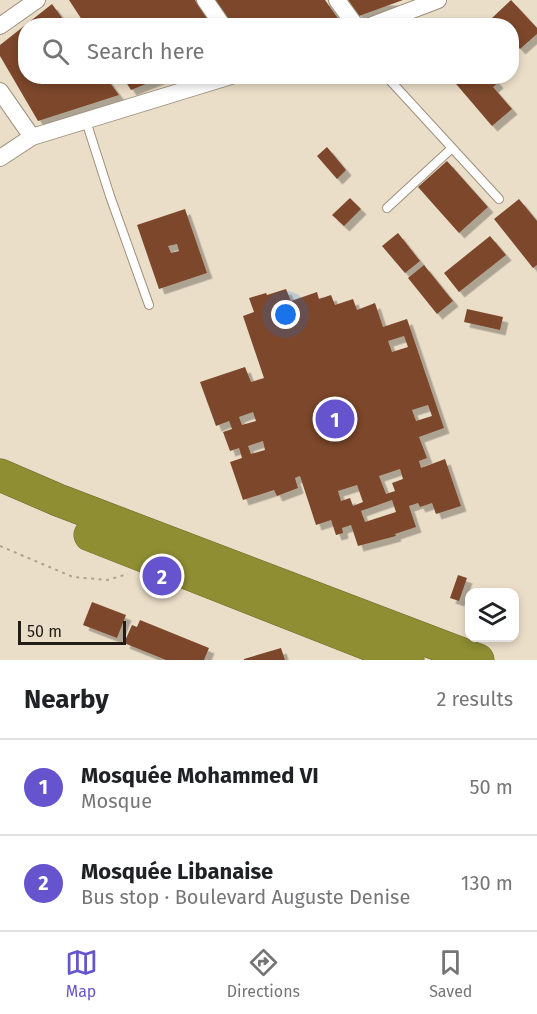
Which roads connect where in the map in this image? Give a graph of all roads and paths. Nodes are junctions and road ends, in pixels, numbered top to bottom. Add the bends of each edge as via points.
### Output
1 (37, 0) edge
2 (205, 0) edge
3 (337, 0) edge
4 (438, 0) edge
5 (217, 18) edge
6 (350, 18) edge
7 (391, 18) edge
8 (0, 26) edge
9 (205, 84) edge
10 (393, 84) edge
11 (0, 91) edge
12 (86, 121) junction
13 (32, 137) junction
14 (452, 148) junction
15 (0, 158) edge
16 (499, 199) dead end
17 (387, 208) dead end
18 (149, 305) dead end
19 (0, 454) edge
20 (0, 475) edge
21 (0, 499) edge
22 (58, 500) junction
23 (0, 546) edge
24 (151, 559) junction
25 (408, 660) edge
26 (478, 660) edge

1 - 8 street
2 - 5 street
3 - 6 street
4 - 7 street
9 - 12 street
10 - 14 lane
11 - 13 street
12 - 13 street
12 - 18 lane
13 - 15 street
14 - 16 lane
14 - 17 lane
19 - 22 highway
20 - 22 highway
21 - 24 highway
22 - 26 highway
23 - 24 path via 73,577 88,579 107,580 130,574
24 - 25 highway

